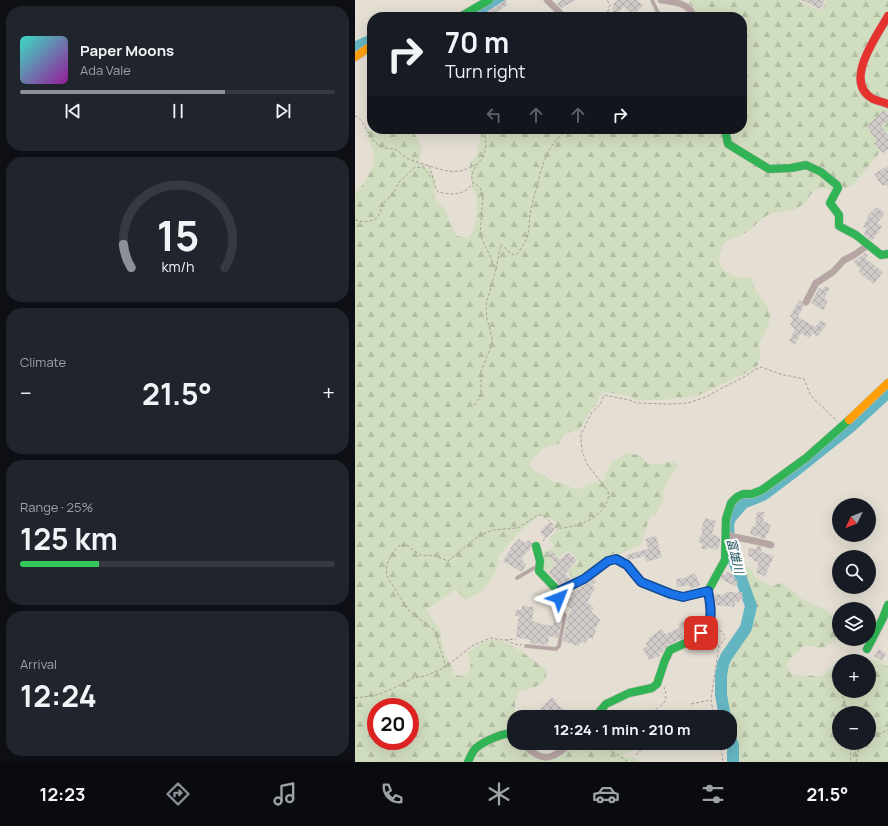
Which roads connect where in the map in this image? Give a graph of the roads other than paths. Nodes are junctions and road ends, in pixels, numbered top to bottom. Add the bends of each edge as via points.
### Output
1 (489, 0) edge
2 (547, 0) edge
3 (652, 0) edge
4 (661, 0) edge
5 (469, 12) edge
6 (559, 12) edge
7 (658, 12) edge
8 (692, 12) edge
9 (888, 16) edge
10 (367, 50) edge
11 (355, 57) edge
12 (888, 104) edge
13 (726, 134) edge
14 (868, 245) junction
15 (888, 254) edge
16 (806, 302) dead end
17 (888, 383) edge
18 (725, 535) junction
19 (771, 545) dead end
20 (536, 546) road end
21 (539, 567) junction
22 (517, 578) dead end
23 (561, 590) junction
24 (708, 591) junction
25 (888, 605) edge
26 (526, 646) road end
27 (867, 649) dead end
28 (600, 710) edge
29 (507, 733) edge
30 (529, 750) edge
31 (563, 750) edge
32 (468, 762) edge

1 - 5 street
2 - 6 street
3 - 7 lane
4 - 8 street via 686,6
9 - 12 street via 863,62 860,74 861,84 866,92 873,99
10 - 11 street
13 - 14 street via 729,144 769,169 806,166 825,175 838,188 830,203 839,215 839,226
14 - 15 street via 881,255
14 - 16 street via 844,260 833,272 816,283
17 - 18 street via 806,458 762,490 737,496 728,510
18 - 19 street
18 - 24 street via 725,560
20 - 21 street
21 - 22 lane
21 - 23 street via 543,578 559,592
23 - 24 street via 584,579 608,561 616,559 627,565 641,582 671,594 683,597
23 - 26 lane via 555,607 565,615 559,646 556,649
24 - 28 street via 711,611 708,627 690,641 670,650 652,688 629,693 606,704
25 - 27 street
29 - 32 street via 481,744
30 - 31 street via 537,759 545,761

